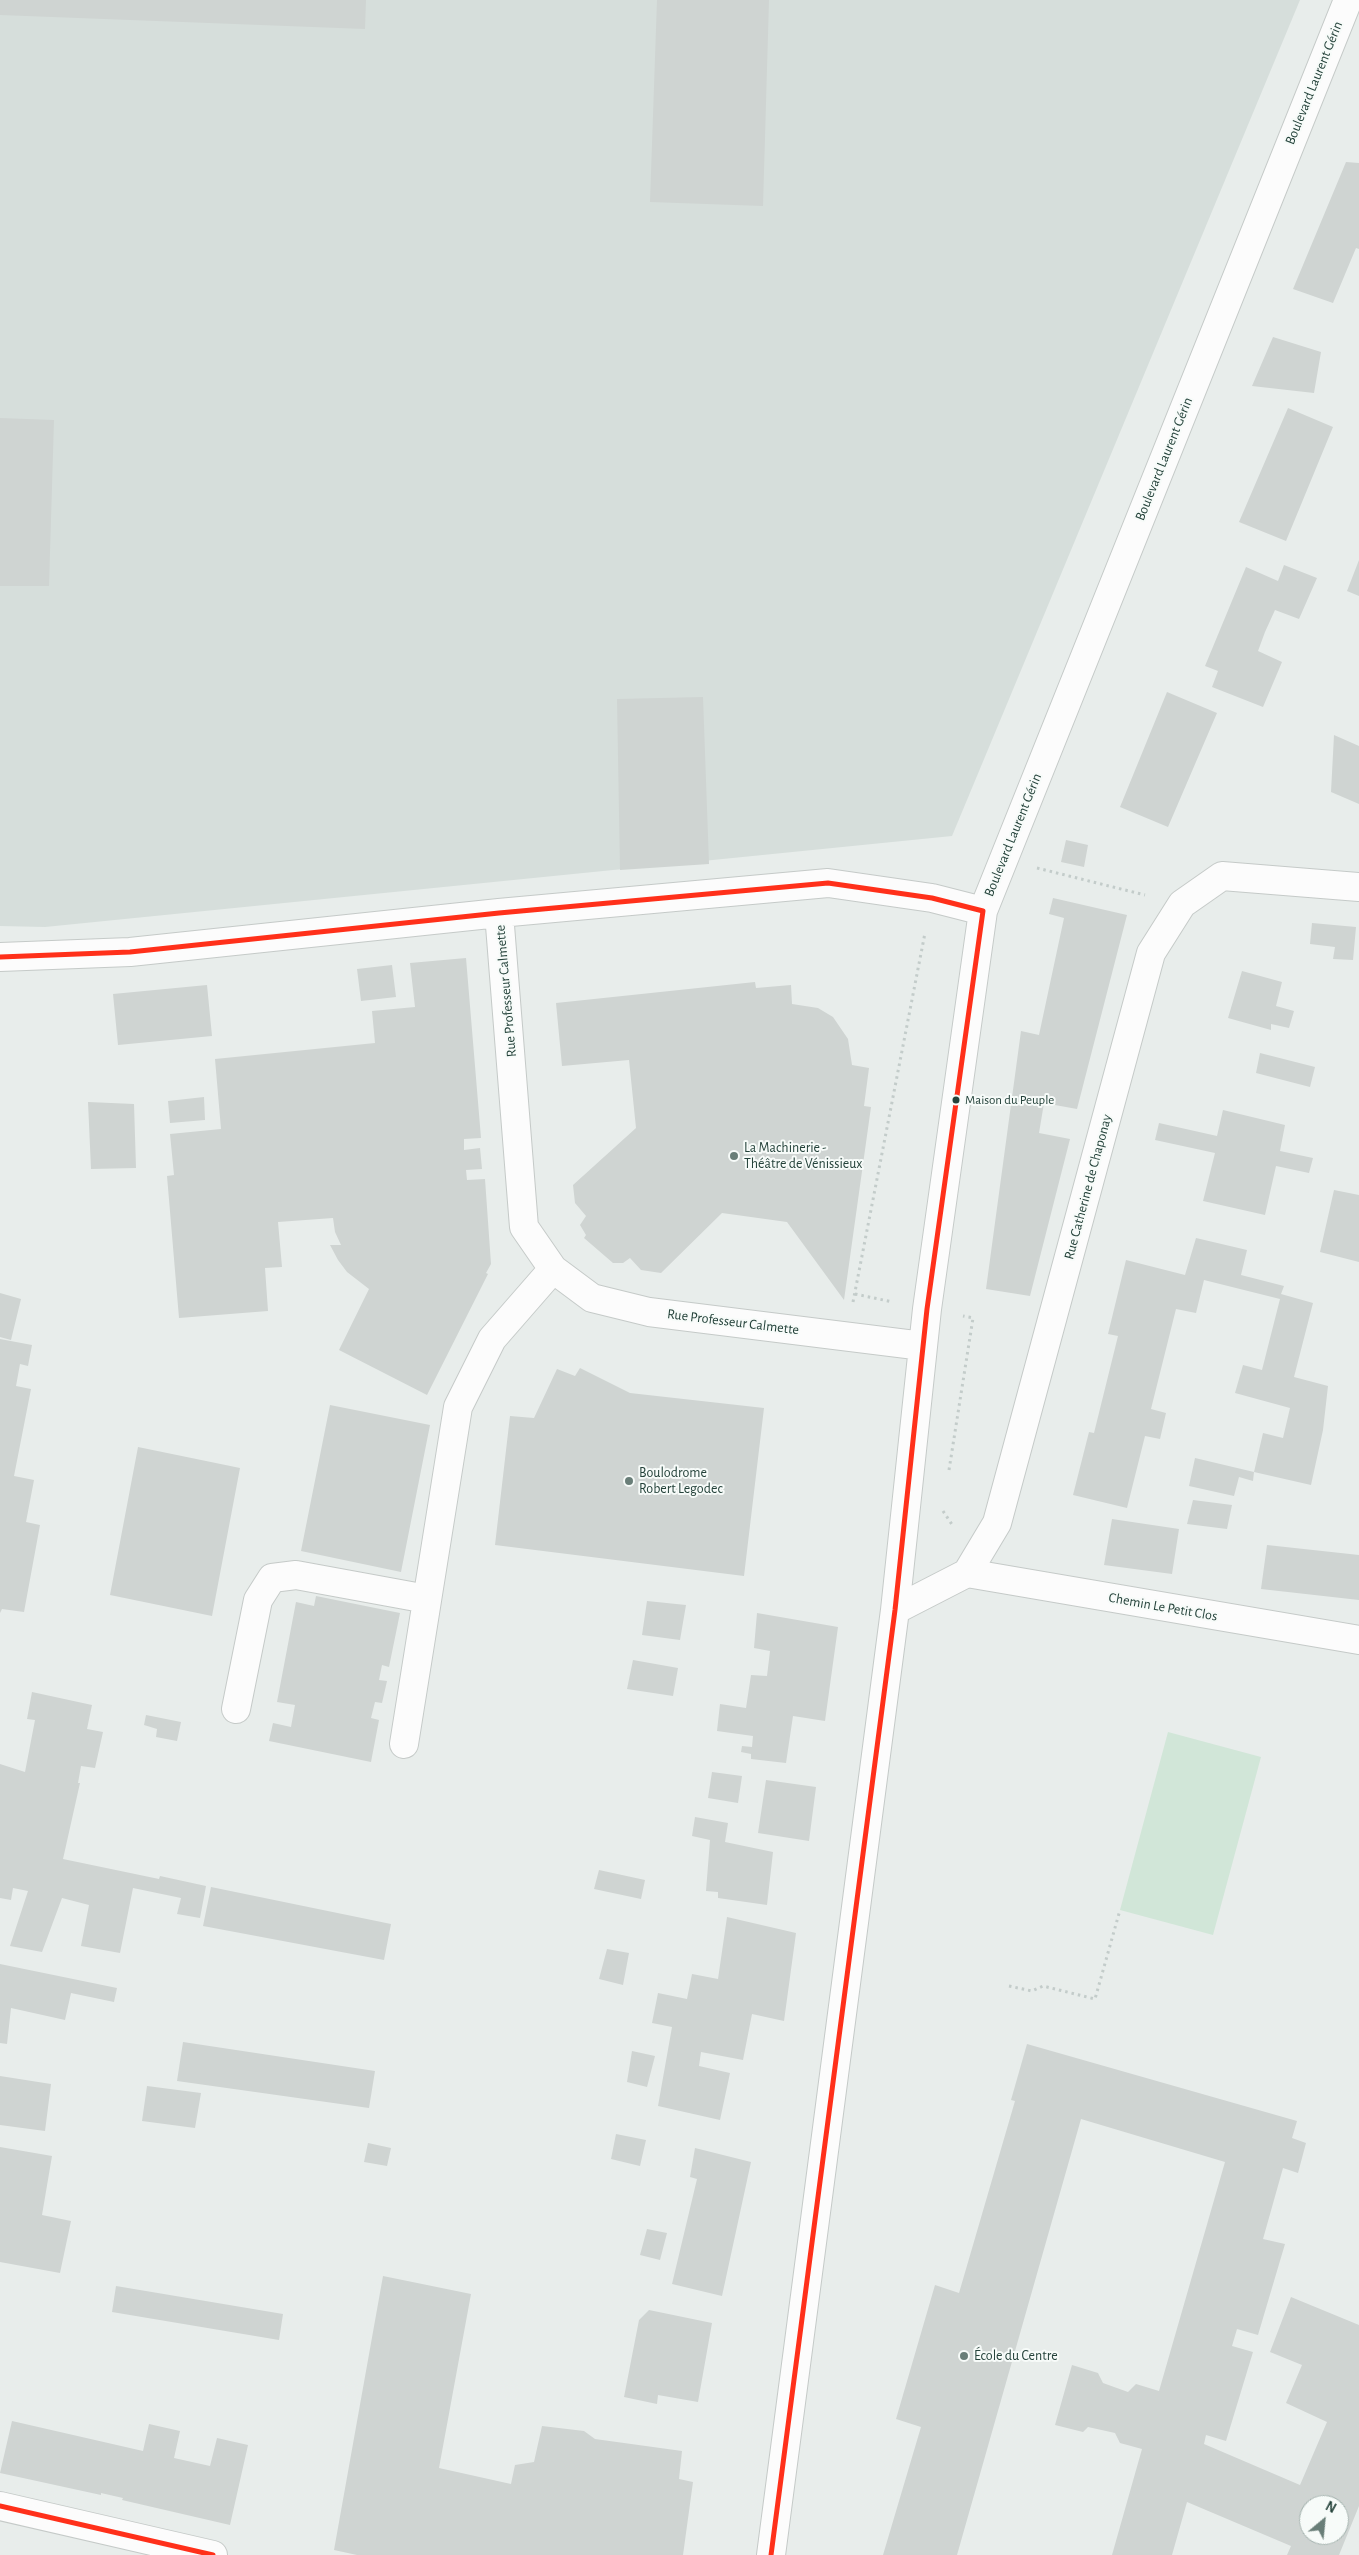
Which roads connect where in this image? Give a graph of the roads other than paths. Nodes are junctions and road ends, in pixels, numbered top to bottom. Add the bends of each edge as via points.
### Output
1 (1348, 0) edge
2 (1359, 887) edge
3 (983, 912) junction
4 (499, 913) junction
5 (0, 957) edge
6 (553, 1269) junction
7 (923, 1346) junction
8 (966, 1574) junction
9 (427, 1599) junction
10 (895, 1610) junction
11 (1359, 1640) edge
12 (236, 1709) dead end
13 (404, 1744) dead end
14 (0, 2506) edge
15 (213, 2555) edge
16 (770, 2555) edge

1 - 3 street, Boulevard Laurent Gérin
2 - 8 street, Rue Catherine de Chaponay via 1222,876 1182,904 1151,953 997,1523
3 - 4 street via 932,898 828,883
3 - 7 street, Boulevard Laurent Gérin
4 - 5 street via 130,952
4 - 6 street, Rue Professeur Calmette via 524,1227
6 - 7 street, Rue Professeur Calmette via 592,1298 649,1312
6 - 9 street via 492,1339 458,1407
7 - 10 street, Boulevard Laurent Gérin
8 - 10 street
8 - 11 street, Chemin Le Petit Clos
9 - 12 street via 296,1575 272,1578 258,1600
9 - 13 street
10 - 16 street, Boulevard Laurent Gérin
14 - 15 street

